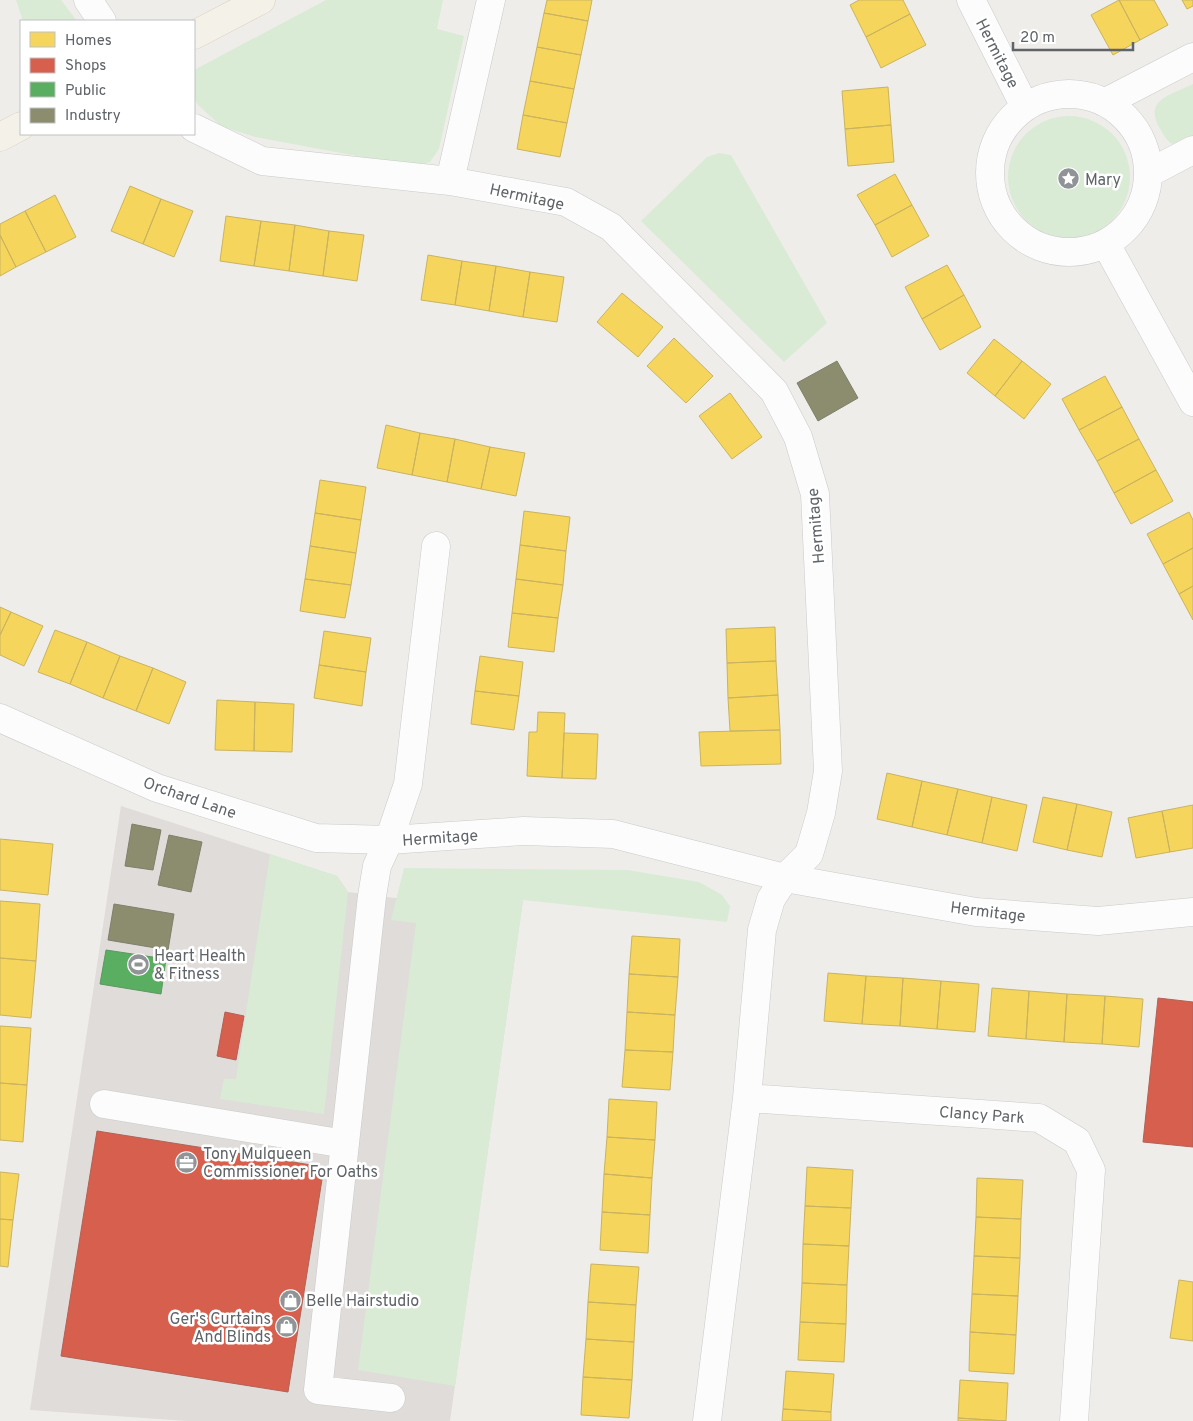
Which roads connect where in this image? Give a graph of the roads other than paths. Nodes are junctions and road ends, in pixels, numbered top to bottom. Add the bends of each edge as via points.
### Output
1 (88, 0) edge
2 (261, 0) edge
3 (490, 0) edge
4 (971, 0) edge
5 (101, 20) edge
6 (195, 34) edge
7 (1193, 57) edge
8 (1108, 101) junction
9 (1025, 107) junction
10 (20, 127) edge
11 (195, 128) edge
12 (0, 137) edge
13 (1193, 150) edge
14 (1149, 173) junction
15 (450, 181) junction
16 (1106, 244) junction
17 (1193, 402) edge
18 (436, 546) dead end
19 (0, 718) edge
20 (389, 840) junction
21 (785, 878) junction
22 (1193, 912) edge
23 (746, 1098) junction
24 (104, 1104) dead end
25 (345, 1144) junction
26 (391, 1398) dead end
27 (707, 1421) edge
28 (1074, 1421) edge

1 - 5 street
2 - 6 main road
3 - 15 street
4 - 9 street, Hermitage
7 - 8 street
8 - 9 street, Hermitage via 1081,95 1054,95
8 - 14 street, Hermitage via 1132,125 1145,149
9 - 16 street, Hermitage via 998,137 989,172 991,193 999,215 1011,228 1040,247 1074,253
10 - 12 main road
11 - 15 street, Hermitage via 262,161
13 - 14 street
14 - 16 street, Hermitage via 1144,201 1135,218
15 - 21 street, Hermitage via 566,202 610,227 774,391 798,437 815,494 828,771 821,813 809,854
16 - 17 street
18 - 20 street, Hermitage via 408,784
19 - 20 street, Orchard Lane via 157,788 316,838
20 - 21 street, Hermitage via 524,831 612,834
20 - 25 street via 377,866 372,896
21 - 22 street, Hermitage via 976,912 1098,921
21 - 23 street via 771,899 762,930
23 - 27 street
23 - 28 street, Clancy Park via 1039,1118 1077,1141 1092,1170
24 - 25 street
25 - 26 street via 318,1390

